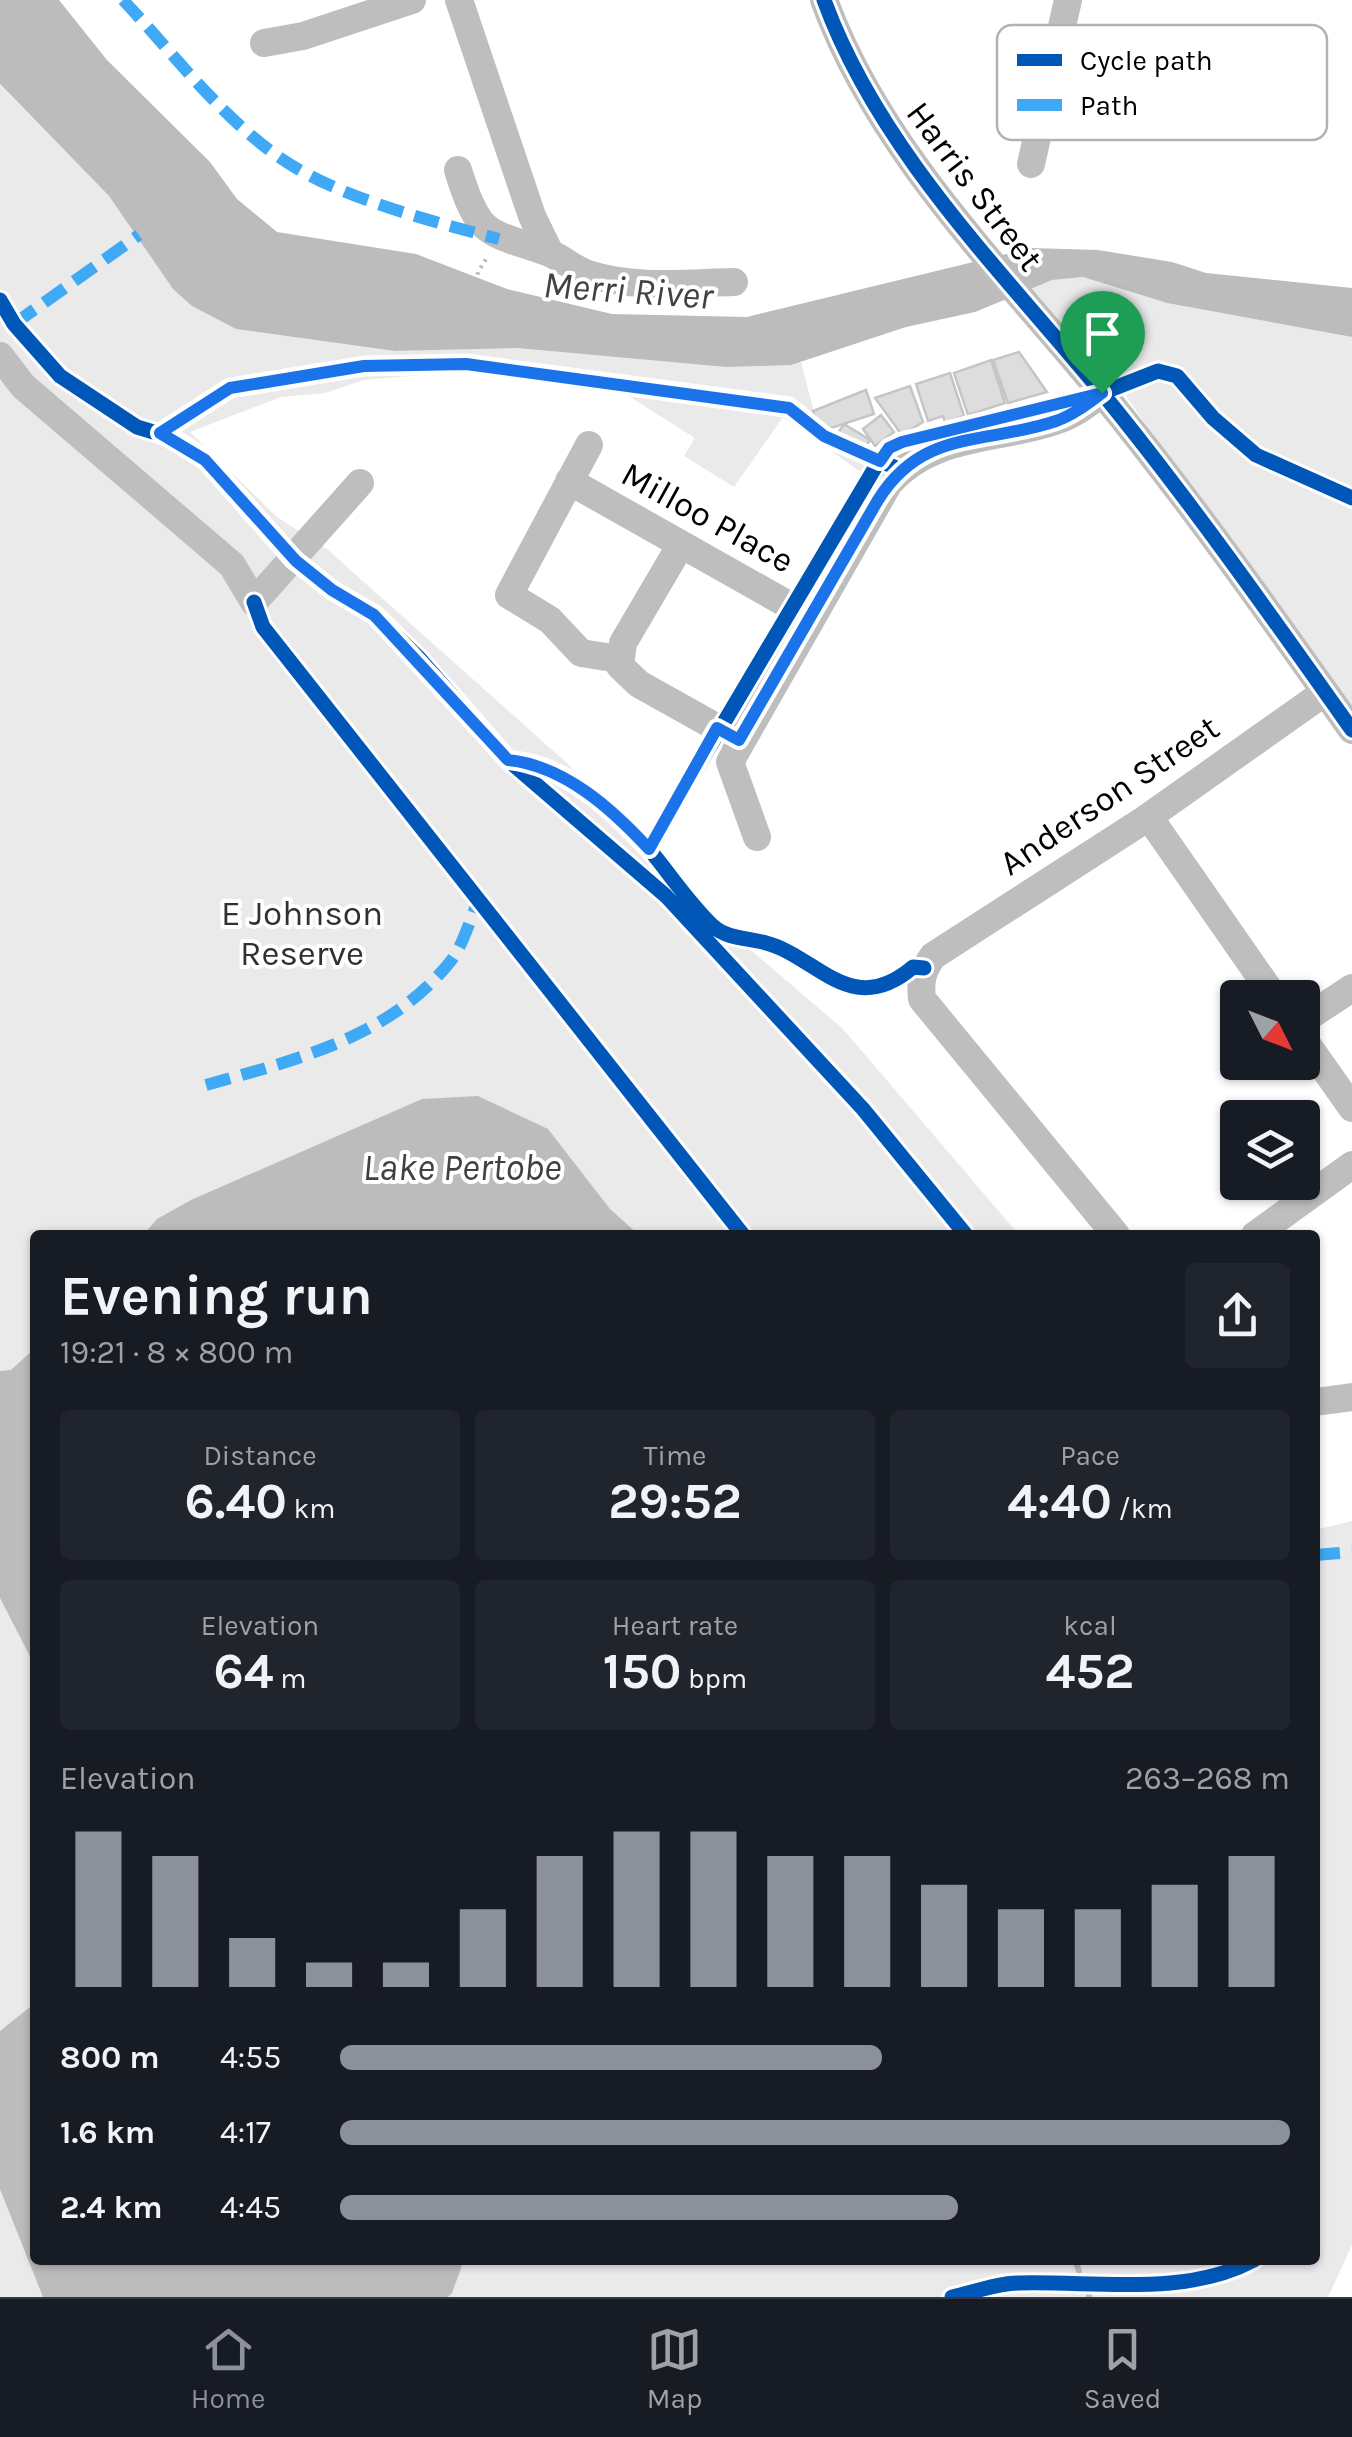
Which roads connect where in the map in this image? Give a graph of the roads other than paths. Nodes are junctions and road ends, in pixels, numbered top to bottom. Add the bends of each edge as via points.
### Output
1 (412, 0) edge
2 (459, 0) edge
3 (824, 0) edge
4 (1068, 0) edge
5 (1062, 25) edge
6 (264, 44) dead end
7 (1036, 140) edge
8 (1030, 164) dead end
9 (458, 170) dead end
10 (550, 253) junction
11 (734, 282) dead end
12 (0, 356) edge
13 (1102, 393) junction
14 (589, 446) dead end
15 (570, 481) junction
16 (360, 483) dead end
17 (680, 546) junction
18 (810, 617) junction
19 (619, 659) junction
20 (1325, 692) junction
21 (1352, 730) edge
22 (739, 740) junction
23 (1149, 817) junction
24 (757, 837) dead end
25 (1262, 980) edge
26 (1352, 988) edge
27 (1320, 1009) edge
28 (1320, 1063) edge
29 (1352, 1108) edge
30 (1352, 1165) edge
31 (1112, 1230) edge
32 (1263, 1230) edge
33 (1352, 1397) edge
34 (1320, 1402) edge

1 - 6 street
2 - 10 street
3 - 13 street, Harris Street via 845,56 889,125
4 - 5 street
7 - 8 street
9 - 10 street via 477,215 499,239
10 - 11 street via 589,274 618,280
12 - 16 street via 24,386 232,565 254,602
13 - 18 street via 1052,423 933,448 912,460 889,482
13 - 20 street, Harris Street
14 - 15 street
15 - 17 street, Milloo Place
15 - 19 street via 509,595 550,620 581,654
17 - 18 street, Milloo Place
17 - 19 street
18 - 22 street
19 - 22 street via 631,679
20 - 21 street, Harris Street
20 - 23 street, Anderson Street
22 - 24 street via 730,762
23 - 25 street
23 - 31 street, Anderson Street via 933,956 920,981 922,999
26 - 27 street
28 - 29 street
30 - 32 street
33 - 34 street

